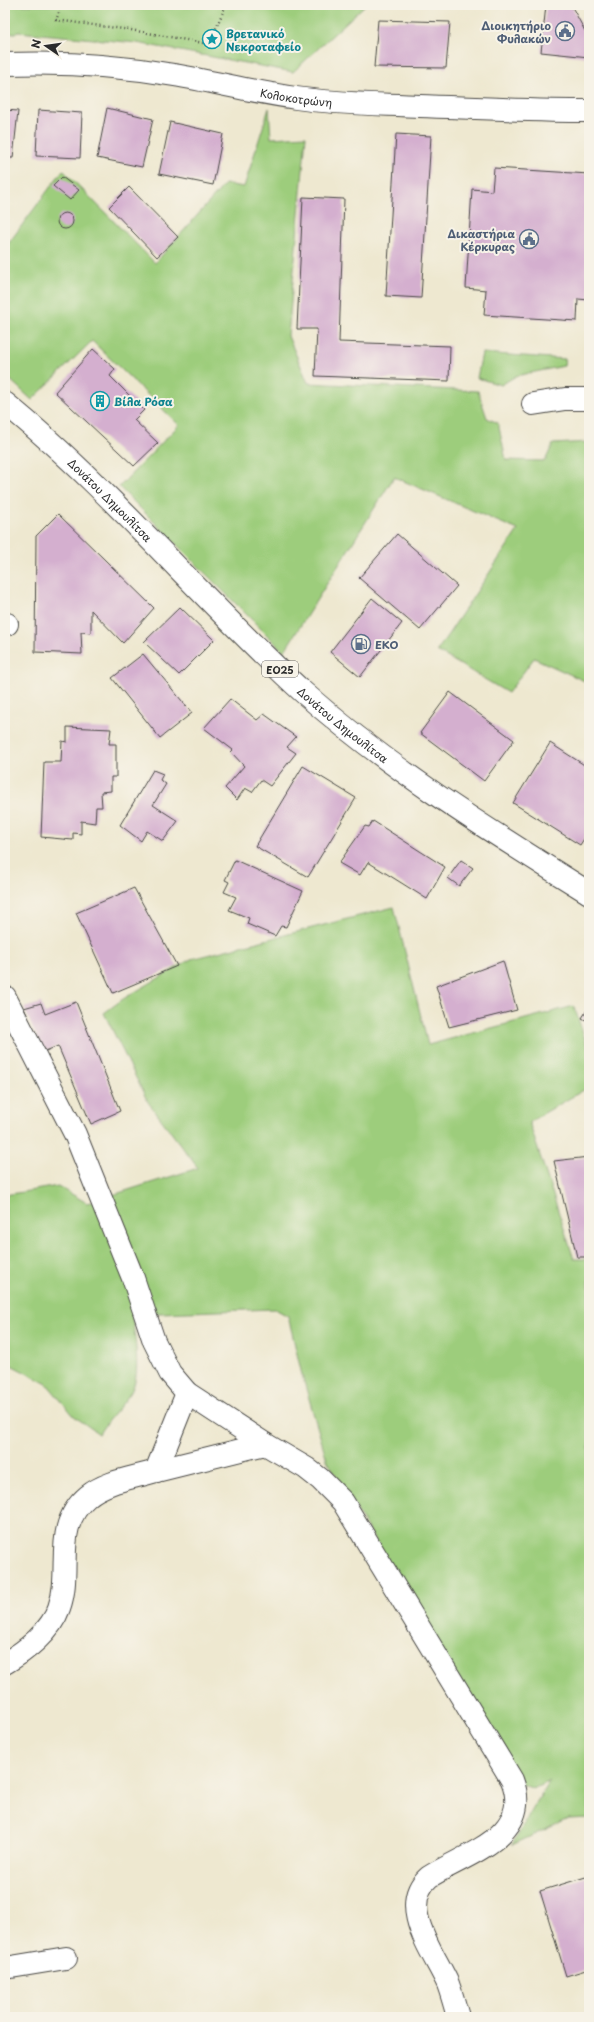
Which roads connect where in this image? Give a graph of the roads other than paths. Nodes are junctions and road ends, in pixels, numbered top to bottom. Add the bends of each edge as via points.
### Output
1 (5, 64) edge
2 (589, 110) edge
3 (589, 398) edge
4 (5, 403) edge
5 (534, 404) dead end
6 (589, 893) edge
7 (5, 996) edge
8 (187, 1393) junction
9 (265, 1444) junction
10 (156, 1471) junction
11 (5, 1663) edge
12 (66, 1958) dead end
13 (5, 1968) edge
14 (458, 2017) edge

1 - 2 street, Κολοκοτρώνη via 73,63 106,66 175,75 297,98 534,111
3 - 5 street
4 - 6 street, Δονάτου Δημουλίτσα / ΕΟ25 via 85,475 254,645 336,720 374,751 455,808
7 - 8 street via 75,1134 133,1278 157,1348 170,1373
8 - 9 street
8 - 10 street
9 - 10 street
9 - 14 street via 306,1468 343,1502 510,1774 515,1787 514,1813 504,1832 493,1841 429,1877 416,1898 418,1920 448,1985
10 - 11 street via 103,1487 78,1506 70,1519 66,1533 62,1593 55,1617 48,1629
12 - 13 street

